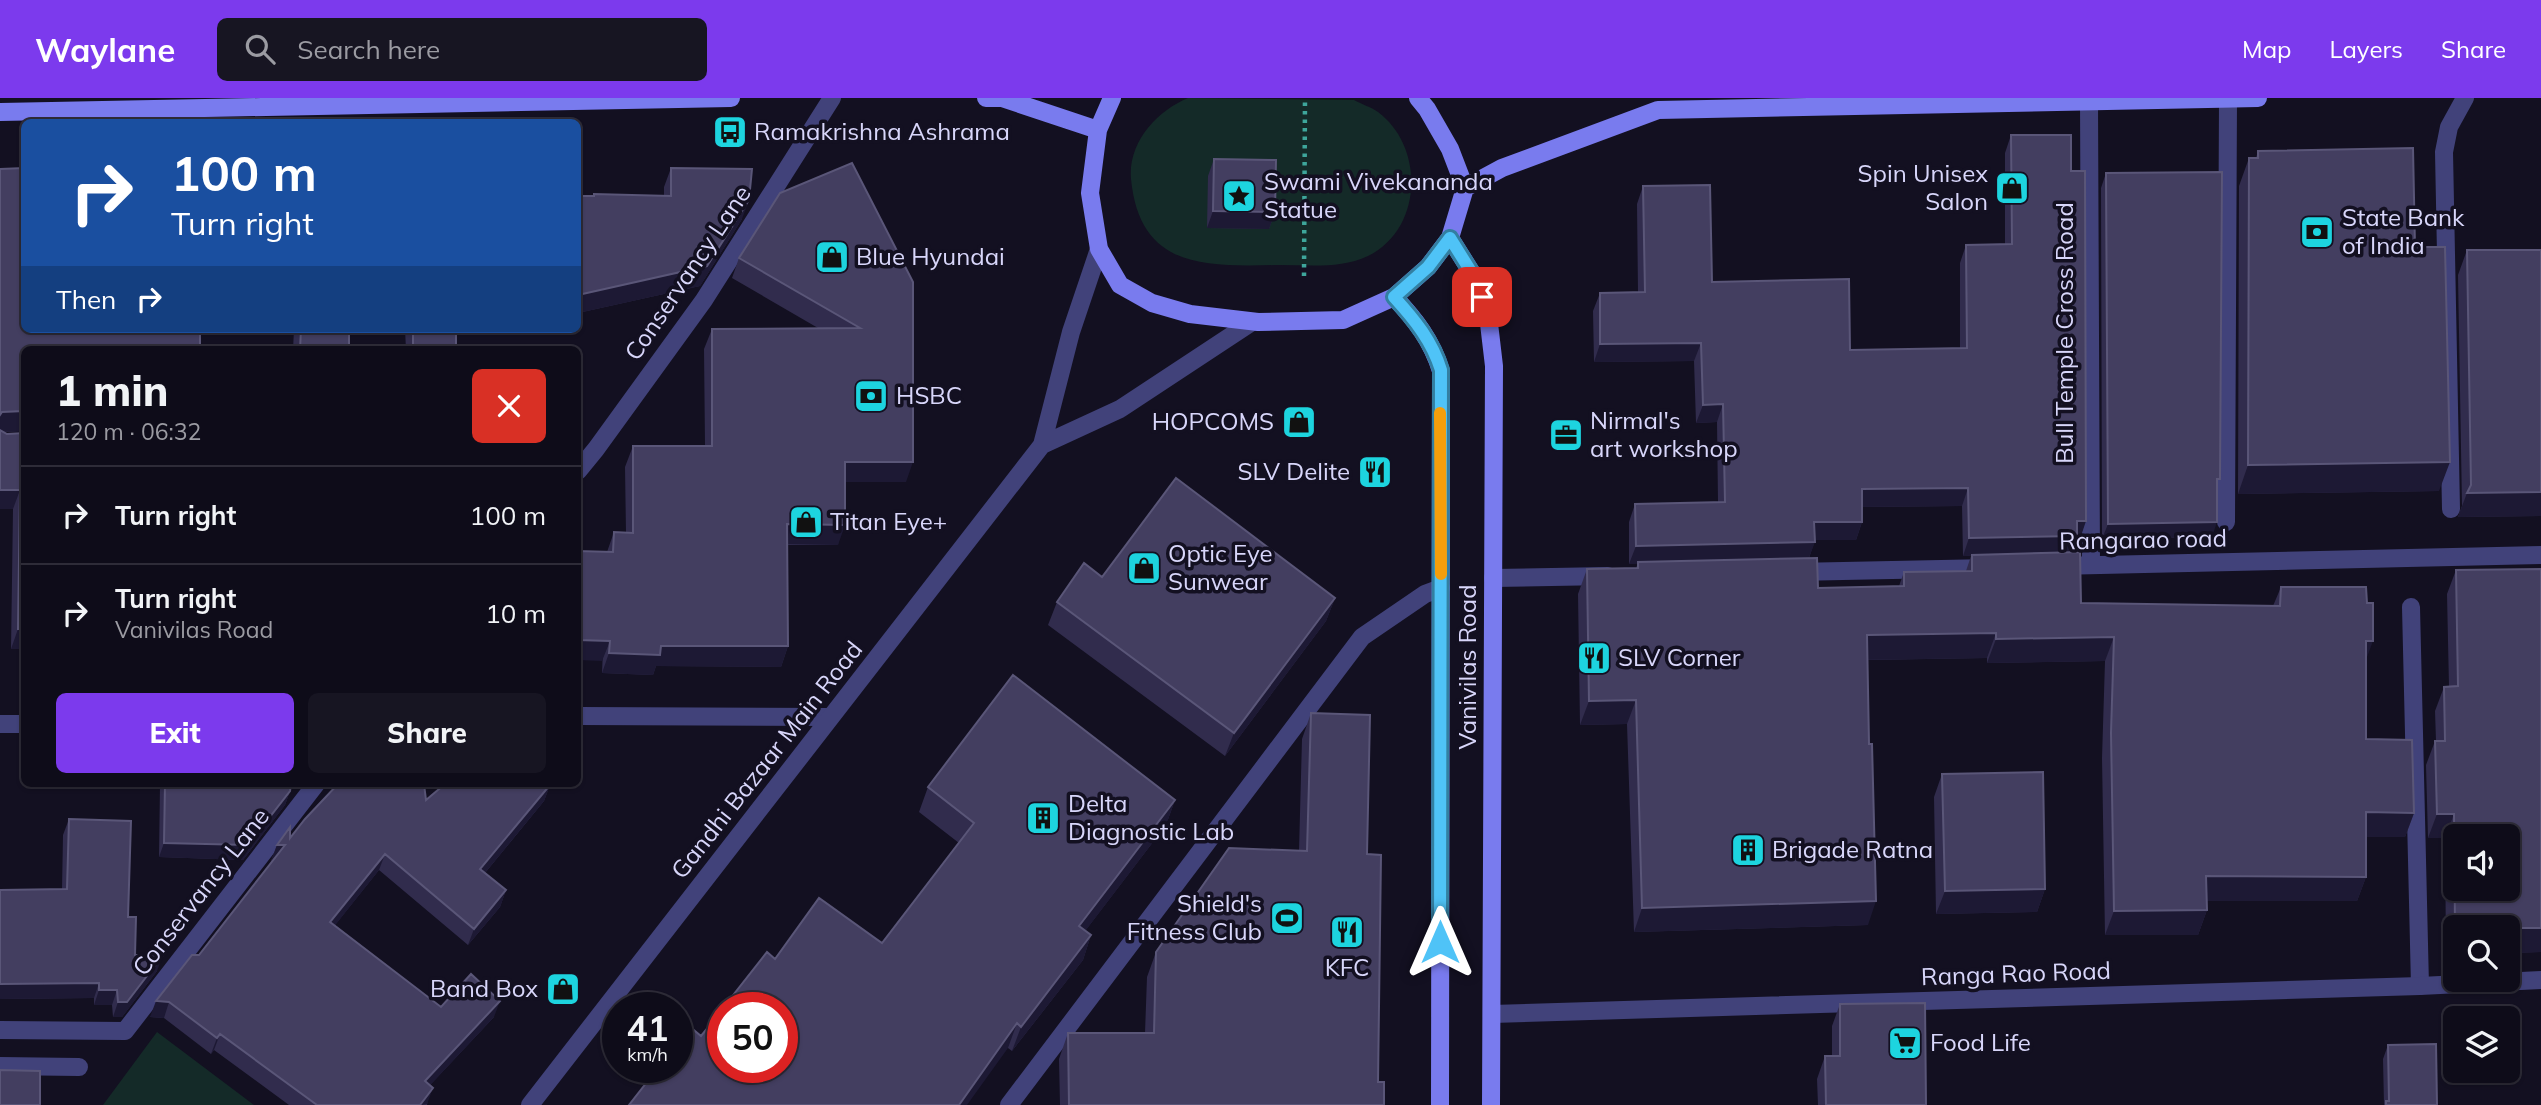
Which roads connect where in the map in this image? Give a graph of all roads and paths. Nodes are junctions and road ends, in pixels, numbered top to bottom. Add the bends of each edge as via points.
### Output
1 (731, 98) edge
2 (832, 98) edge
3 (986, 98) edge
4 (1112, 98) edge
5 (1305, 98) edge
6 (1418, 98) edge
7 (2258, 98) edge
8 (2465, 98) edge
9 (2228, 99) edge
10 (2089, 101) junction
11 (0, 113) edge
12 (1098, 130) junction
13 (1465, 188) junction
14 (1450, 238) junction
15 (1099, 249) junction
16 (1304, 276) dead end
17 (1394, 297) junction
18 (1252, 322) junction
19 (1042, 445) junction
20 (581, 449) edge
21 (596, 449) junction
22 (581, 467) edge
23 (2451, 509) dead end
24 (2226, 522) dead end
25 (2541, 555) edge
26 (2091, 565) junction
27 (2035, 566) edge
28 (2008, 567) edge
29 (1773, 572) edge
30 (1621, 576) edge
31 (1493, 578) junction
32 (1441, 588) junction
33 (2411, 607) dead end
34 (581, 716) edge
35 (830, 717) junction
36 (0, 724) edge
37 (21, 724) edge
38 (314, 787) edge
39 (2541, 980) edge
40 (2420, 986) junction
41 (1492, 1014) junction
42 (0, 1030) edge
43 (0, 1066) edge
44 (79, 1067) dead end
45 (530, 1105) edge
46 (1009, 1105) edge
47 (1440, 1105) edge
48 (1491, 1105) edge

1 - 11 main road
2 - 21 street, Conservancy Lane via 704,300
3 - 12 main road via 1002,98
4 - 12 main road
5 - 16 path
6 - 13 main road via 1450,149
7 - 9 main road
8 - 23 street via 2449,127 2444,152
9 - 10 main road
9 - 24 street
10 - 13 main road via 1658,110 1502,168
10 - 26 street, Bull Temple Cross Road
12 - 15 main road via 1090,193
13 - 14 main road
14 - 17 main road via 1428,267
14 - 31 main road, Vanivilas Road via 1475,278 1488,315 1495,390
15 - 18 main road via 1120,285 1152,303 1190,314
15 - 19 street via 1071,332
17 - 18 main road via 1343,320
17 - 32 main road via 1425,334 1441,370
18 - 19 street via 1120,409
19 - 35 street, Gandhi Bazaar Main Road
20 - 21 street
21 - 22 street, Conservancy Lane
25 - 26 street, Rangarao road
26 - 27 street, Rangarao road
28 - 29 street
30 - 31 street
31 - 41 main road, Vanivilas Road
32 - 46 street via 1362,637
32 - 47 main road
33 - 40 street
34 - 35 street
35 - 45 street, Gandhi Bazaar Main Road
36 - 37 street
38 - 42 street, Conservancy Lane via 125,1031
39 - 40 street, Ranga Rao Road
40 - 41 street, Ranga Rao Road
41 - 48 main road, Vanivilas Road
43 - 44 street

